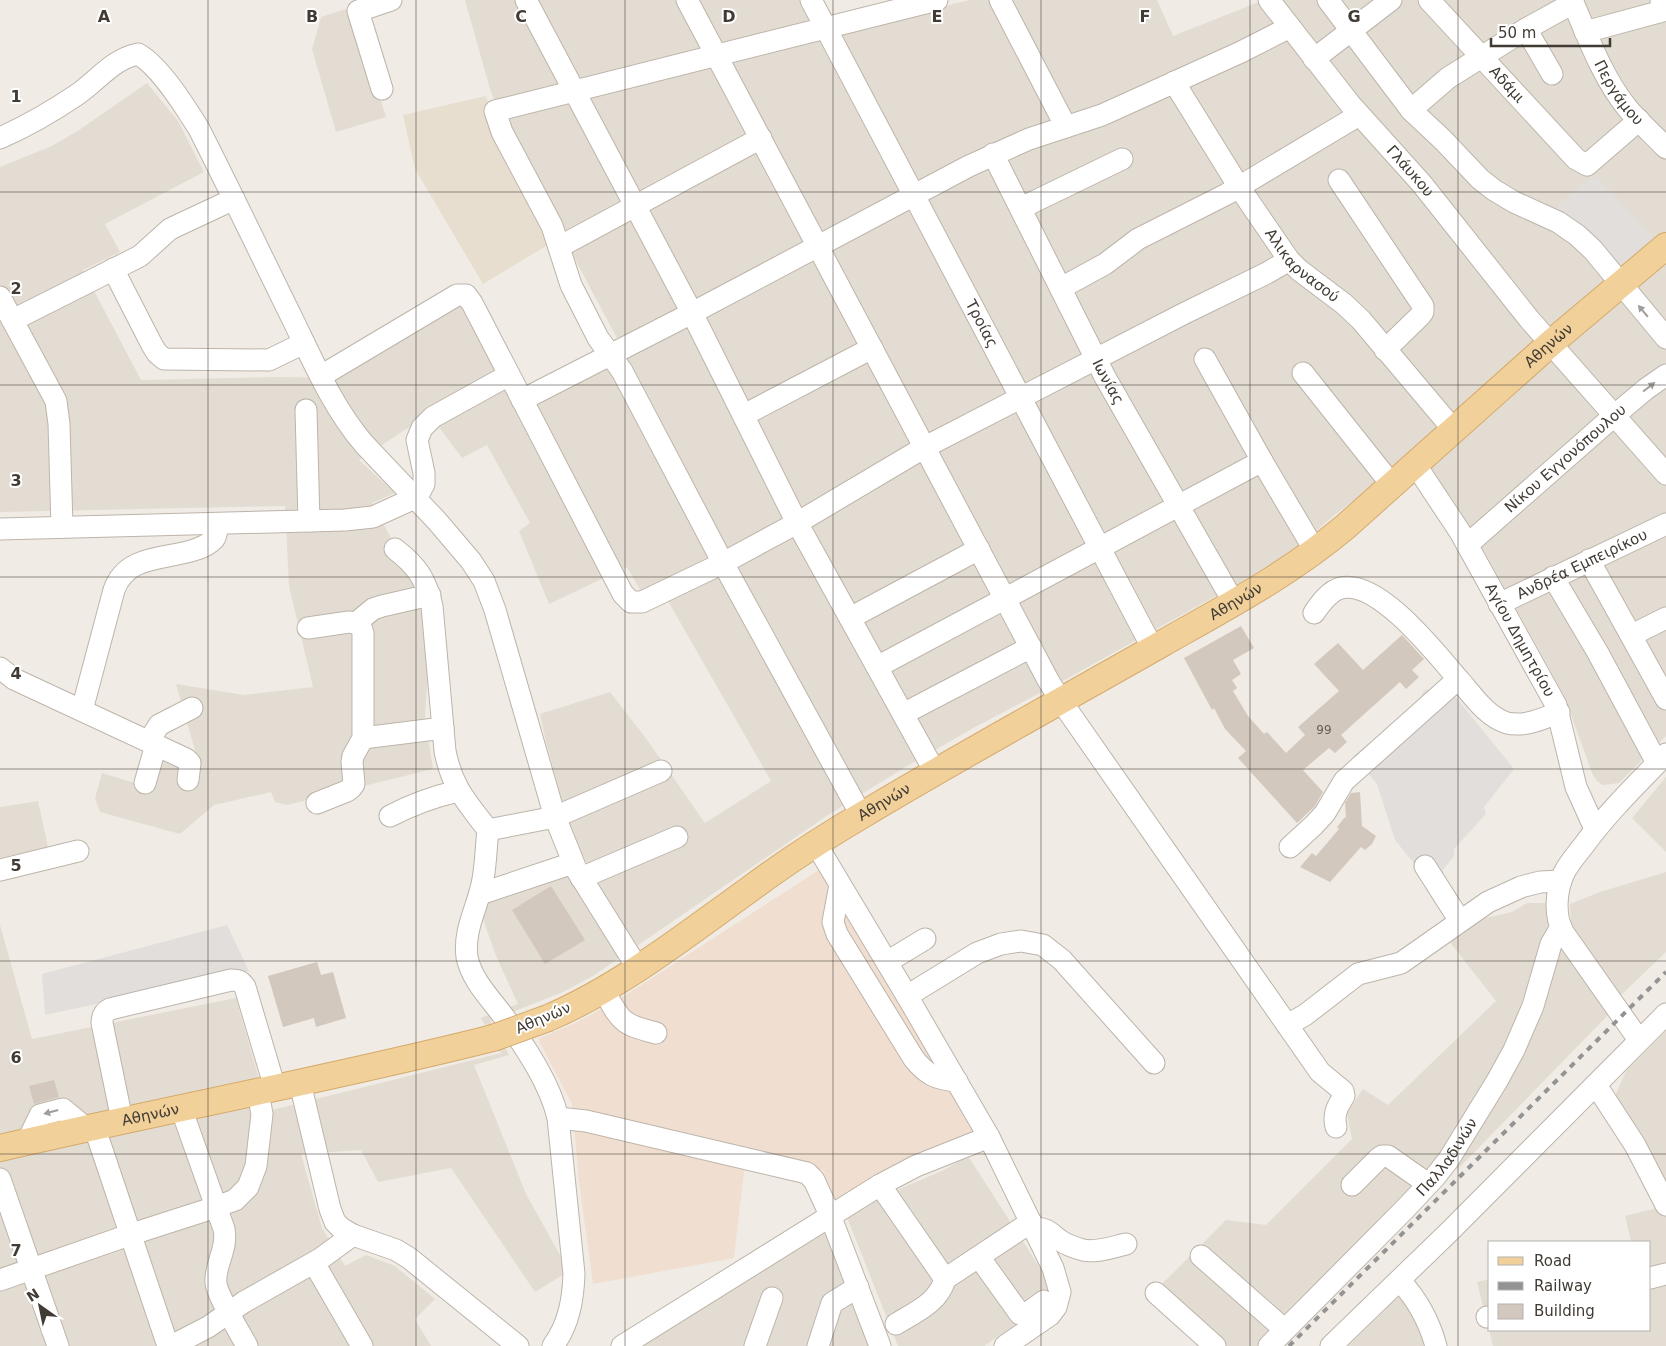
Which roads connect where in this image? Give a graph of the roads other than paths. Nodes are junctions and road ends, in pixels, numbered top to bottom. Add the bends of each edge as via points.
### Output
1 (391, 0) edge
2 (526, 0) edge
3 (687, 0) edge
4 (811, 0) edge
5 (937, 0) edge
6 (1000, 0) edge
7 (1269, 0) edge
8 (1328, 0) edge
9 (1391, 0) edge
10 (1429, 0) edge
11 (1661, 0) edge
12 (1572, 2) edge
13 (1666, 10) edge
14 (826, 28) junction
15 (1290, 28) junction
16 (1526, 29) junction
17 (1350, 30) junction
18 (1585, 32) junction
19 (717, 56) junction
20 (1481, 57) junction
21 (1314, 58) junction
22 (1552, 74) dead end
23 (1174, 82) junction
24 (382, 89) dead end
25 (574, 92) junction
26 (1411, 110) junction
27 (1359, 115) junction
28 (1639, 120) junction
29 (1066, 127) junction
30 (0, 138) edge
31 (761, 138) junction
32 (1666, 148) edge
33 (993, 154) junction
34 (1122, 159) dead end
35 (1339, 180) dead end
36 (1239, 187) junction
37 (913, 195) junction
38 (234, 199) junction
39 (635, 206) junction
40 (1021, 208) junction
41 (818, 246) junction
42 (559, 247) junction
43 (1664, 251) edge
44 (1290, 260) junction
45 (113, 270) junction
46 (1621, 284) junction
47 (1060, 288) junction
48 (0, 297) edge
49 (692, 313) junction
50 (13, 320) junction
51 (1666, 338) edge
52 (304, 343) junction
53 (1551, 343) junction
54 (872, 348) junction
55 (1385, 350) junction
56 (609, 354) junction
57 (1096, 360) junction
58 (1205, 360) dead end
59 (1303, 373) dead end
60 (509, 375) junction
61 (1666, 375) edge
62 (321, 376) junction
63 (1020, 398) junction
64 (522, 400) junction
65 (306, 410) dead end
66 (744, 415) junction
67 (1615, 415) junction
68 (1453, 429) junction
69 (925, 447) junction
70 (1262, 461) junction
71 (1415, 464) junction
72 (1666, 474) edge
73 (1392, 486) junction
74 (417, 497) junction
75 (1177, 506) junction
76 (308, 521) junction
77 (797, 523) junction
78 (218, 524) junction
79 (1666, 524) edge
80 (62, 527) junction
81 (0, 529) edge
82 (1467, 545) junction
83 (1099, 548) junction
84 (395, 549) dead end
85 (979, 549) junction
86 (1315, 551) junction
87 (1588, 560) junction
88 (723, 563) junction
89 (1553, 577) junction
90 (430, 595) junction
91 (1005, 598) junction
92 (1234, 603) junction
93 (1499, 604) junction
94 (1314, 613) dead end
95 (850, 618) junction
96 (1666, 618) edge
97 (356, 622) junction
98 (308, 628) dead end
99 (1632, 635) junction
100 (1031, 647) junction
101 (1153, 649) junction
102 (877, 667) junction
103 (0, 668) edge
104 (1458, 679) junction
105 (1666, 699) edge
106 (1056, 704) junction
107 (192, 708) dead end
108 (82, 710) junction
109 (1558, 712) junction
110 (903, 714) junction
111 (443, 728) junction
112 (363, 738) junction
113 (152, 743) junction
114 (1662, 758) edge
115 (661, 771) dead end
116 (935, 772) junction
117 (188, 780) dead end
118 (145, 783) dead end
119 (458, 792) junction
120 (317, 803) dead end
121 (861, 815) junction
122 (390, 816) dead end
123 (555, 817) junction
124 (488, 830) junction
125 (1595, 830) junction
126 (677, 837) dead end
127 (816, 844) junction
128 (1290, 847) dead end
129 (78, 851) dead end
130 (1425, 866) dead end
131 (0, 870) edge
132 (577, 870) junction
133 (1561, 881) junction
134 (840, 885) junction
135 (480, 894) junction
136 (1460, 921) junction
137 (1560, 927) junction
138 (925, 939) dead end
139 (887, 962) junction
140 (637, 967) junction
141 (603, 989) junction
142 (908, 996) junction
143 (1664, 1022) edge
144 (1287, 1025) junction
145 (656, 1033) dead end
146 (1639, 1040) junction
147 (1154, 1063) dead end
148 (957, 1081) junction
149 (300, 1083) junction
150 (1596, 1085) junction
151 (266, 1090) junction
152 (181, 1108) junction
153 (558, 1118) junction
154 (122, 1120) junction
155 (90, 1127) junction
156 (1336, 1128) dead end
157 (990, 1137) junction
158 (0, 1148) edge
159 (0, 1179) edge
160 (880, 1184) junction
161 (1428, 1184) junction
162 (1352, 1185) dead end
163 (1666, 1205) edge
164 (216, 1207) junction
165 (830, 1215) junction
166 (1033, 1225) junction
167 (353, 1234) junction
168 (129, 1235) junction
169 (1126, 1244) dead end
170 (979, 1256) junction
171 (1201, 1256) dead end
172 (314, 1263) junction
173 (32, 1269) junction
174 (1666, 1274) edge
175 (1651, 1278) edge
176 (946, 1279) junction
177 (0, 1280) edge
178 (1400, 1281) junction
179 (858, 1286) junction
180 (1156, 1293) dead end
181 (772, 1298) dead end
182 (1044, 1301) dead end
183 (229, 1312) junction
184 (896, 1324) dead end
185 (1284, 1330) junction
186 (58, 1346) edge
187 (170, 1346) edge
188 (247, 1346) edge
189 (362, 1346) edge
190 (518, 1346) edge
191 (553, 1346) edge
192 (622, 1346) edge
193 (756, 1346) edge
194 (818, 1346) edge
195 (880, 1346) edge
196 (1005, 1346) edge
197 (1215, 1346) edge
198 (1269, 1346) edge
199 (1331, 1346) edge
200 (1436, 1346) edge

1 - 24 street via 358,11
2 - 25 street
3 - 19 street
4 - 14 street, Τροίας
5 - 14 street
6 - 29 street
7 - 15 street, Γλάυκου
8 - 17 street
9 - 17 street
10 - 20 street, Αδάμι
11 - 13 street
12 - 16 street
12 - 18 street, Περγάμου
13 - 18 street
14 - 19 street
14 - 37 street, Τροίας
15 - 21 street, Γλάυκου
15 - 23 street
16 - 20 street
16 - 22 street
17 - 21 street
17 - 26 street
18 - 28 street, Περγάμου via 1607,78
19 - 25 street
19 - 31 street
20 - 26 street via 1442,82
20 - 28 street, Αδάμι via 1576,159 1587,165
21 - 27 street, Γλάυκου
23 - 29 street via 1102,115
23 - 36 street, Αλικαρνασού
25 - 39 street
25 - 42 street via 496,111 502,132 552,226
26 - 46 street via 1494,190 1577,235
27 - 36 street
27 - 53 street, Γλάυκου via 1422,184
28 - 32 street, Περγάμου
29 - 33 street
30 - 38 street via 79,94 126,56 138,54 147,58 189,112
31 - 39 street
31 - 41 street
33 - 37 street
33 - 40 street, Ιωνίας
34 - 40 street
35 - 55 street via 1423,306 1420,316
36 - 44 street, Αλικαρνασού
36 - 47 street via 1138,239 1104,264
37 - 41 street
37 - 63 street, Τροίας
38 - 45 street via 170,229 140,256
38 - 52 street
39 - 42 street
39 - 49 street
40 - 47 street, Ιωνίας
41 - 49 street
41 - 54 street
42 - 56 street via 571,285
43 - 46 main road, Αθηνών
44 - 55 street, Αλικαρνασού via 1353,312
44 - 57 street
45 - 50 street
45 - 52 street via 157,354 164,359 268,360
51 -> 46 street
46 - 53 main road, Αθηνών
47 - 57 street, Ιωνίας
48 - 50 street
49 - 56 street
49 - 66 street
50 - 80 street via 58,409
52 - 62 street
53 - 67 street, Γλάυκου
53 - 68 main road, Αθηνών
54 - 66 street
54 - 69 street
55 - 68 street, Αλικαρνασού
56 - 64 street
56 - 88 street via 622,371
57 - 63 street
57 - 75 street, Ιωνίας
58 - 70 street
59 - 73 street
60 - 62 street via 472,303 466,295 457,295
60 - 64 street
60 - 74 street via 433,417 422,428 418,440 424,484
67 -> 61 street, Νίκου Εγγονόπουλου
62 - 74 street via 353,431
63 - 69 street
63 - 83 street, Τροίας
64 - 88 street via 623,594 631,602 642,602
65 - 76 street
66 - 77 street
67 - 72 street, Γλάυκου
67 - 82 street, Νίκου Εγγονόπουλου
68 - 71 main road, Αθηνών
69 - 77 street
69 - 85 street
70 - 75 street
70 - 86 street
71 - 73 main road, Αθηνών
71 - 82 street, Αγίου Δημητρίου
73 - 86 main road, Αθηνών
74 - 76 street via 373,517
74 - 123 street via 466,555 486,585
75 - 83 street
75 - 92 street, Ιωνίας
76 - 78 street
77 - 88 street
77 - 95 street
78 - 80 street
78 - 108 street via 212,541 201,547 147,560 123,573 114,590
79 - 87 street, Ανδρέα Εμπειρίκου
80 - 81 street
82 - 93 street, Αγίου Δημητρίου
83 - 91 street
83 - 101 street, Τροίας
84 - 90 street via 420,573
85 - 91 street
85 - 95 street
86 - 92 main road, Αθηνών
87 - 89 street, Ανδρέα Εμπειρίκου
87 - 99 street
88 - 121 street
89 - 93 street, Ανδρέα Εμπειρίκου
89 - 114 street
90 - 97 street via 382,606
90 - 111 street
91 - 100 street
91 - 102 street
92 - 101 main road, Αθηνών
93 - 109 street, Αγίου Δημητρίου
94 - 104 street via 1327,596 1340,588 1372,594 1404,619
95 - 102 street
96 - 99 street
97 - 98 street
97 - 112 street via 363,633
99 - 105 street
100 - 106 street
100 - 110 street
101 - 106 main road, Αθηνών
102 - 110 street
103 - 108 street via 14,679
104 - 109 street via 1485,710 1507,723 1529,723
104 - 128 street via 1344,781 1325,813
106 - 116 main road, Αθηνών
106 - 144 street
107 - 113 street via 159,725
108 - 113 street
109 - 125 street, Αγίου Δημητρίου via 1576,787
110 - 116 street
111 - 112 street
111 - 119 street via 449,771
112 - 120 street via 353,756 354,784
113 - 117 street via 188,760
113 - 118 street
114 - 125 street
115 - 123 street
116 - 121 main road, Αθηνών
119 - 122 street via 432,797
119 - 124 street
121 - 127 main road, Αθηνών
123 - 124 street
123 - 132 street
124 - 135 street
125 - 133 street
126 - 132 street
127 - 134 street
127 - 140 main road, Αθηνών
129 - 131 street
130 - 136 street
132 - 135 street
132 - 140 street
133 - 136 street via 1540,882 1516,889 1488,902
133 - 137 street
134 - 139 street
134 - 148 street via 833,922 837,934 922,1070 939,1078
135 - 153 street via 467,936 471,970 532,1060 553,1100
136 - 144 street via 1401,962 1358,974
137 - 146 street
137 - 161 street, Παλλαδινών via 1514,1050 1455,1149
138 - 139 street
139 - 142 street
140 - 141 main road, Αθηνών
141 - 145 street via 624,1022
141 - 149 main road, Αθηνών, bridge via 548,1018 493,1038
142 - 147 street via 977,953 1021,941 1043,945 1062,960
142 - 148 street
143 - 146 street
144 - 156 street via 1320,1072 1343,1091 1344,1096 1334,1117
146 - 150 street
148 - 157 street
149 - 151 main road, Αθηνών
149 - 167 street via 331,1212 338,1226
150 - 163 street via 1635,1145
150 - 178 street
151 - 152 main road, Αθηνών
151 - 154 street via 245,988 242,982 231,980 105,1012 102,1023
151 - 164 street via 254,1173 240,1196
152 - 154 main road, Αθηνών
152 - 164 street
153 - 165 street via 586,1121 804,1171 814,1180
153 - 191 street via 574,1293 564,1328
154 - 155 main road, Αθηνών
155 - 158 main road, Αθηνών
155 - 168 street
157 - 160 street
157 - 166 street
159 - 173 street
160 - 165 street
160 - 176 street
161 - 162 street via 1388,1156 1382,1156
161 - 185 street, Παλλαδινών
164 - 168 street
164 - 183 street via 225,1242 216,1284
165 - 179 street
165 - 192 street
166 - 169 street via 1046,1229 1063,1243 1084,1250
166 - 170 street
166 - 196 street via 1060,1292 1050,1315
167 - 172 street
167 - 190 street via 409,1258
168 - 173 street
168 - 187 street
170 - 176 street
170 - 182 street via 1020,1314 1026,1314
171 - 185 street
172 - 183 street
172 - 189 street
173 - 177 street
173 - 186 street
174 - 175 street
176 - 184 street via 943,1289 926,1307
178 - 199 street
178 - 200 street via 1422,1309
179 - 194 street via 832,1303
179 - 195 street
180 - 197 street
181 - 193 street
183 - 187 street via 208,1327
183 - 188 street
185 - 198 street, Παλλαδινών

